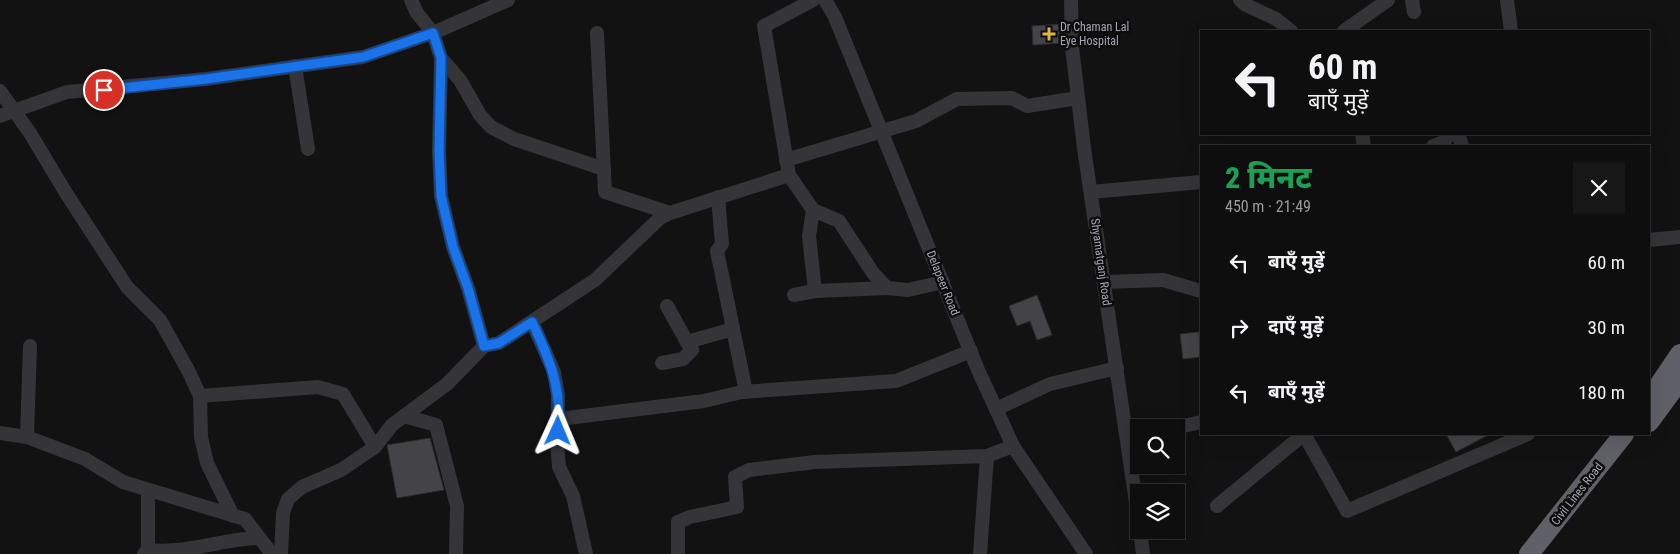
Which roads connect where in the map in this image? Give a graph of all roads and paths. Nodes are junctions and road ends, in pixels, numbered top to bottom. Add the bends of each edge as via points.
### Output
1 (412, 0) edge
2 (508, 0) edge
3 (813, 0) edge
4 (825, 0) edge
5 (1070, 0) edge
6 (1240, 0) edge
7 (1388, 0) edge
8 (1508, 0) edge
9 (1290, 30) edge
10 (1345, 30) edge
11 (1511, 30) edge
12 (597, 32) dead end
13 (433, 33) junction
14 (441, 58) junction
15 (295, 66) junction
16 (0, 91) edge
17 (1078, 98) junction
18 (14, 110) junction
19 (0, 116) edge
20 (883, 132) junction
21 (1448, 135) edge
22 (1436, 145) edge
23 (308, 149) dead end
24 (786, 160) junction
25 (604, 169) junction
26 (789, 175) junction
27 (1200, 182) edge
28 (1091, 192) junction
29 (718, 197) junction
30 (813, 210) junction
31 (670, 213) junction
32 (1680, 237) edge
33 (1650, 240) edge
34 (943, 282) junction
35 (1104, 282) junction
36 (887, 288) junction
37 (815, 291) junction
38 (1200, 291) edge
39 (794, 295) dead end
40 (667, 306) dead end
41 (532, 322) junction
42 (733, 329) junction
43 (687, 342) junction
44 (30, 346) dead end
45 (484, 346) junction
46 (971, 351) junction
47 (1680, 354) edge
48 (662, 363) dead end
49 (1117, 368) junction
50 (1678, 389) edge
51 (746, 392) junction
52 (200, 396) junction
53 (1650, 399) edge
54 (996, 408) junction
55 (404, 416) junction
56 (559, 419) junction
57 (1650, 421) edge
58 (1200, 422) edge
59 (1130, 424) edge
60 (1185, 426) edge
61 (0, 433) edge
62 (1303, 435) edge
63 (1305, 435) edge
64 (1526, 435) edge
65 (1624, 435) edge
66 (1624, 435) edge
67 (27, 437) junction
68 (1013, 446) junction
69 (375, 447) junction
70 (987, 456) junction
71 (148, 490) junction
72 (1217, 506) dead end
73 (233, 516) junction
74 (259, 538) junction
75 (1141, 539) edge
76 (146, 552) edge
77 (272, 554) edge
78 (280, 554) edge
79 (456, 554) edge
80 (586, 554) edge
81 (678, 554) edge
82 (980, 554) edge
83 (1086, 554) edge
84 (1143, 554) edge
85 (1529, 554) edge
86 (1545, 554) edge

1 - 13 street via 417,13
2 - 13 street
3 - 24 street via 764,26
4 - 20 street, Delapeer Road
5 - 17 street, Shyamatganj Road
6 - 9 street
7 - 10 street
8 - 11 street
12 - 25 street
13 - 14 street
13 - 15 street via 363,57
14 - 25 street via 491,127 514,139
14 - 45 street via 441,196 453,247
15 - 18 street via 122,89 67,92
15 - 23 street
16 - 18 street
17 - 20 street via 1027,106 1012,98 957,99 916,121
17 - 28 street, Shyamatganj Road
18 - 19 street
18 - 52 street via 127,287 160,320
20 - 24 street
20 - 34 street, Delapeer Road
21 - 22 street via 1444,142
24 - 26 street
25 - 31 street via 606,192
26 - 29 street
26 - 30 street
27 - 28 street
28 - 35 street, Shyamatganj Road
29 - 31 street
29 - 42 street via 722,244 717,251
30 - 36 street via 839,221 873,274
30 - 37 street via 809,236
31 - 41 street via 660,218 595,280
32 - 33 street
34 - 36 street via 908,290
34 - 46 street, Delapeer Road
35 - 38 street via 1163,280
35 - 49 street, Shyamatganj Road
36 - 37 street
37 - 39 street
40 - 43 street
41 - 45 street via 499,343
41 - 56 street via 554,372
42 - 43 street
42 - 51 street
43 - 48 street via 692,350 684,359
44 - 67 street
45 - 55 street via 447,384
46 - 51 street via 896,382
46 - 54 street, Delapeer Road
47 - 53 highway
49 - 54 street via 1050,384
49 - 59 street, Shyamatganj Road
50 - 57 highway
51 - 56 street via 704,401
52 - 69 street via 318,386 343,394
52 - 73 street via 201,437 207,464
54 - 68 street, Delapeer Road
55 - 69 street via 392,425
55 - 79 street via 436,425 457,506
56 - 80 street via 559,467 573,496
58 - 60 street
61 - 67 street
62 - 72 street
63 - 64 street via 1347,511
65 - 85 highway, Civil Lines Road
66 - 86 highway, Civil Lines Road
67 - 71 street via 85,459 123,482
68 - 70 street
68 - 83 street, Delapeer Road
69 - 78 street via 341,470 302,487 288,499
70 - 81 street via 815,462 749,470 735,477 737,508 678,522
70 - 82 street
71 - 73 street
71 - 76 street
73 - 74 street via 245,519
74 - 76 street via 196,550
74 - 77 street
75 - 84 street

